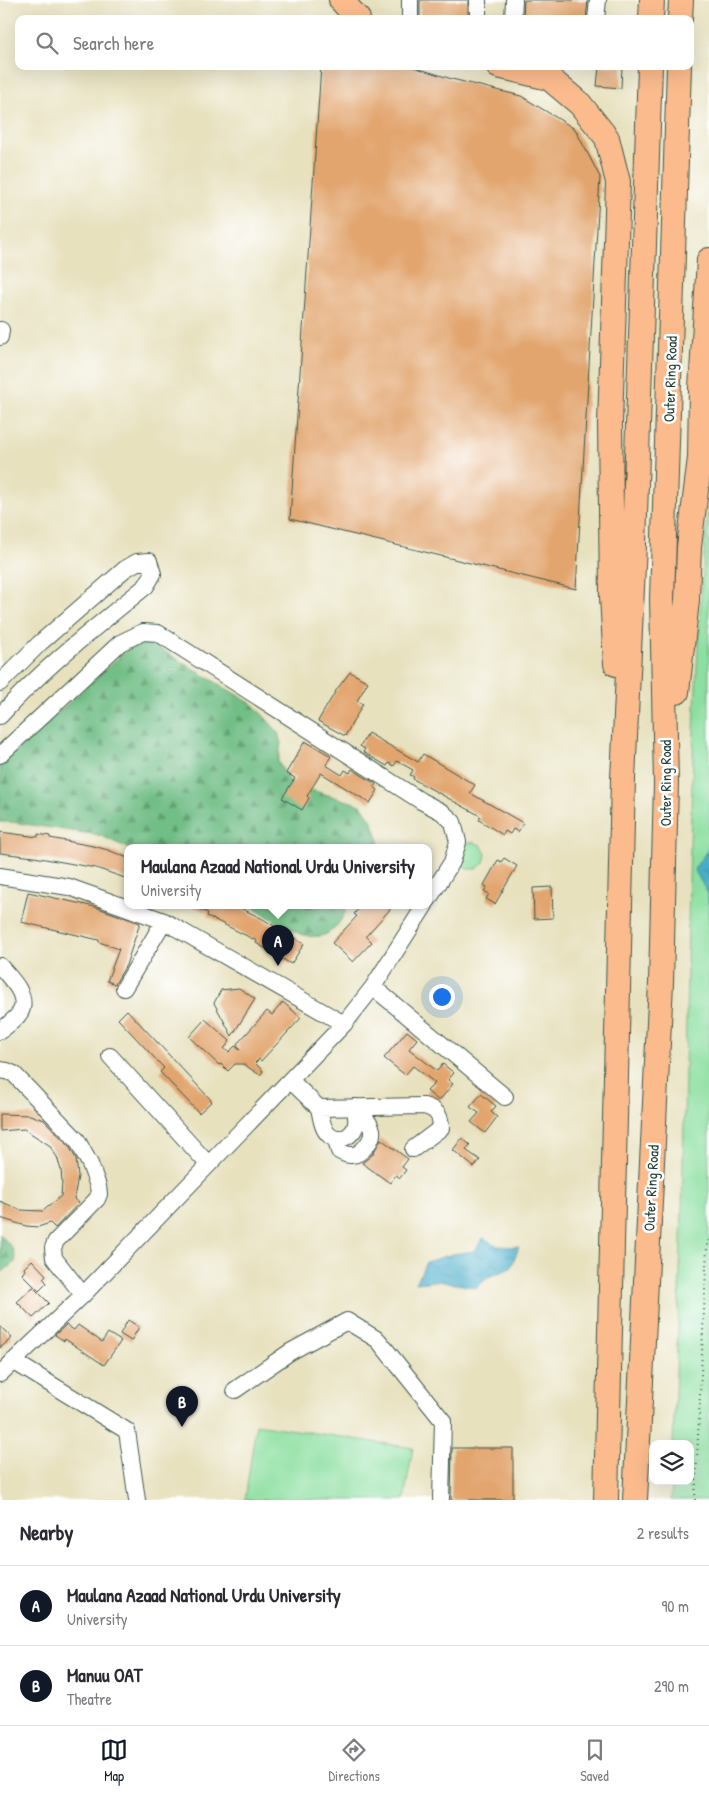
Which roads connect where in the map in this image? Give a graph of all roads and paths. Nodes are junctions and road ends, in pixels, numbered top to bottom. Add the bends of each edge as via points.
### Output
1 (341, 0) edge
2 (410, 0) edge
3 (478, 0) edge
4 (514, 0) edge
5 (598, 0) edge
6 (652, 0) edge
7 (681, 0) edge
8 (354, 15) edge
9 (410, 15) edge
10 (478, 15) edge
11 (514, 15) edge
12 (596, 15) edge
13 (651, 15) edge
14 (680, 15) edge
15 (515, 70) edge
16 (650, 70) edge
17 (679, 70) edge
18 (709, 260) edge
19 (0, 330) edge
20 (0, 337) edge
21 (709, 431) edge
22 (700, 458) junction
23 (623, 545) junction
24 (0, 683) edge
25 (0, 716) edge
26 (0, 756) edge
27 (666, 783) junction
28 (0, 876) edge
29 (432, 894) edge
30 (124, 907) edge
31 (130, 909) edge
32 (422, 909) edge
33 (164, 921) junction
34 (0, 966) edge
35 (373, 987) junction
36 (124, 988) dead end
37 (344, 1024) junction
38 (0, 1031) edge
39 (110, 1056) dead end
40 (0, 1070) edge
41 (290, 1080) junction
42 (505, 1097) dead end
43 (355, 1107) junction
44 (319, 1108) junction
45 (413, 1149) dead end
46 (208, 1164) junction
47 (709, 1240) edge
48 (82, 1295) junction
49 (13, 1361) junction
50 (0, 1374) edge
51 (235, 1390) dead end
52 (137, 1500) edge
53 (440, 1500) edge
54 (606, 1500) edge
55 (635, 1500) edge
56 (696, 1500) edge

1 - 8 highway
2 - 9 street
3 - 10 street
4 - 11 street
5 - 12 street
6 - 13 highway
7 - 14 highway
15 - 23 highway via 549,78 580,104 607,138 618,182 610,424
16 - 23 highway, Outer Ring Road
17 - 27 highway, Outer Ring Road via 662,599
18 - 22 highway
19 - 20 street
21 - 22 highway
22 - 27 highway
23 - 54 highway via 623,779
24 - 25 street via 40,643 125,570 137,562 150,562 153,574 146,586 57,660
26 - 29 street via 120,643 143,632 158,633 453,822 458,842 452,862
27 - 55 highway, Outer Ring Road via 661,983
28 - 30 street via 68,887
31 - 33 street
32 - 35 street
33 - 36 street
33 - 37 street
34 - 38 street via 20,991 22,1000 18,1016
35 - 37 street
35 - 42 street
37 - 41 street
39 - 46 street
40 - 48 street via 14,1074 77,1140 90,1164 99,1194 52,1248 54,1258
41 - 44 street
41 - 46 street
43 - 44 street
43 - 44 street via 353,1132 346,1138 336,1139 324,1128
43 - 45 street via 433,1108 441,1121 441,1128
46 - 48 street
47 - 56 path
48 - 49 street
49 - 50 street
49 - 52 street via 127,1431
51 - 53 street via 290,1352 347,1321 378,1340 443,1421

